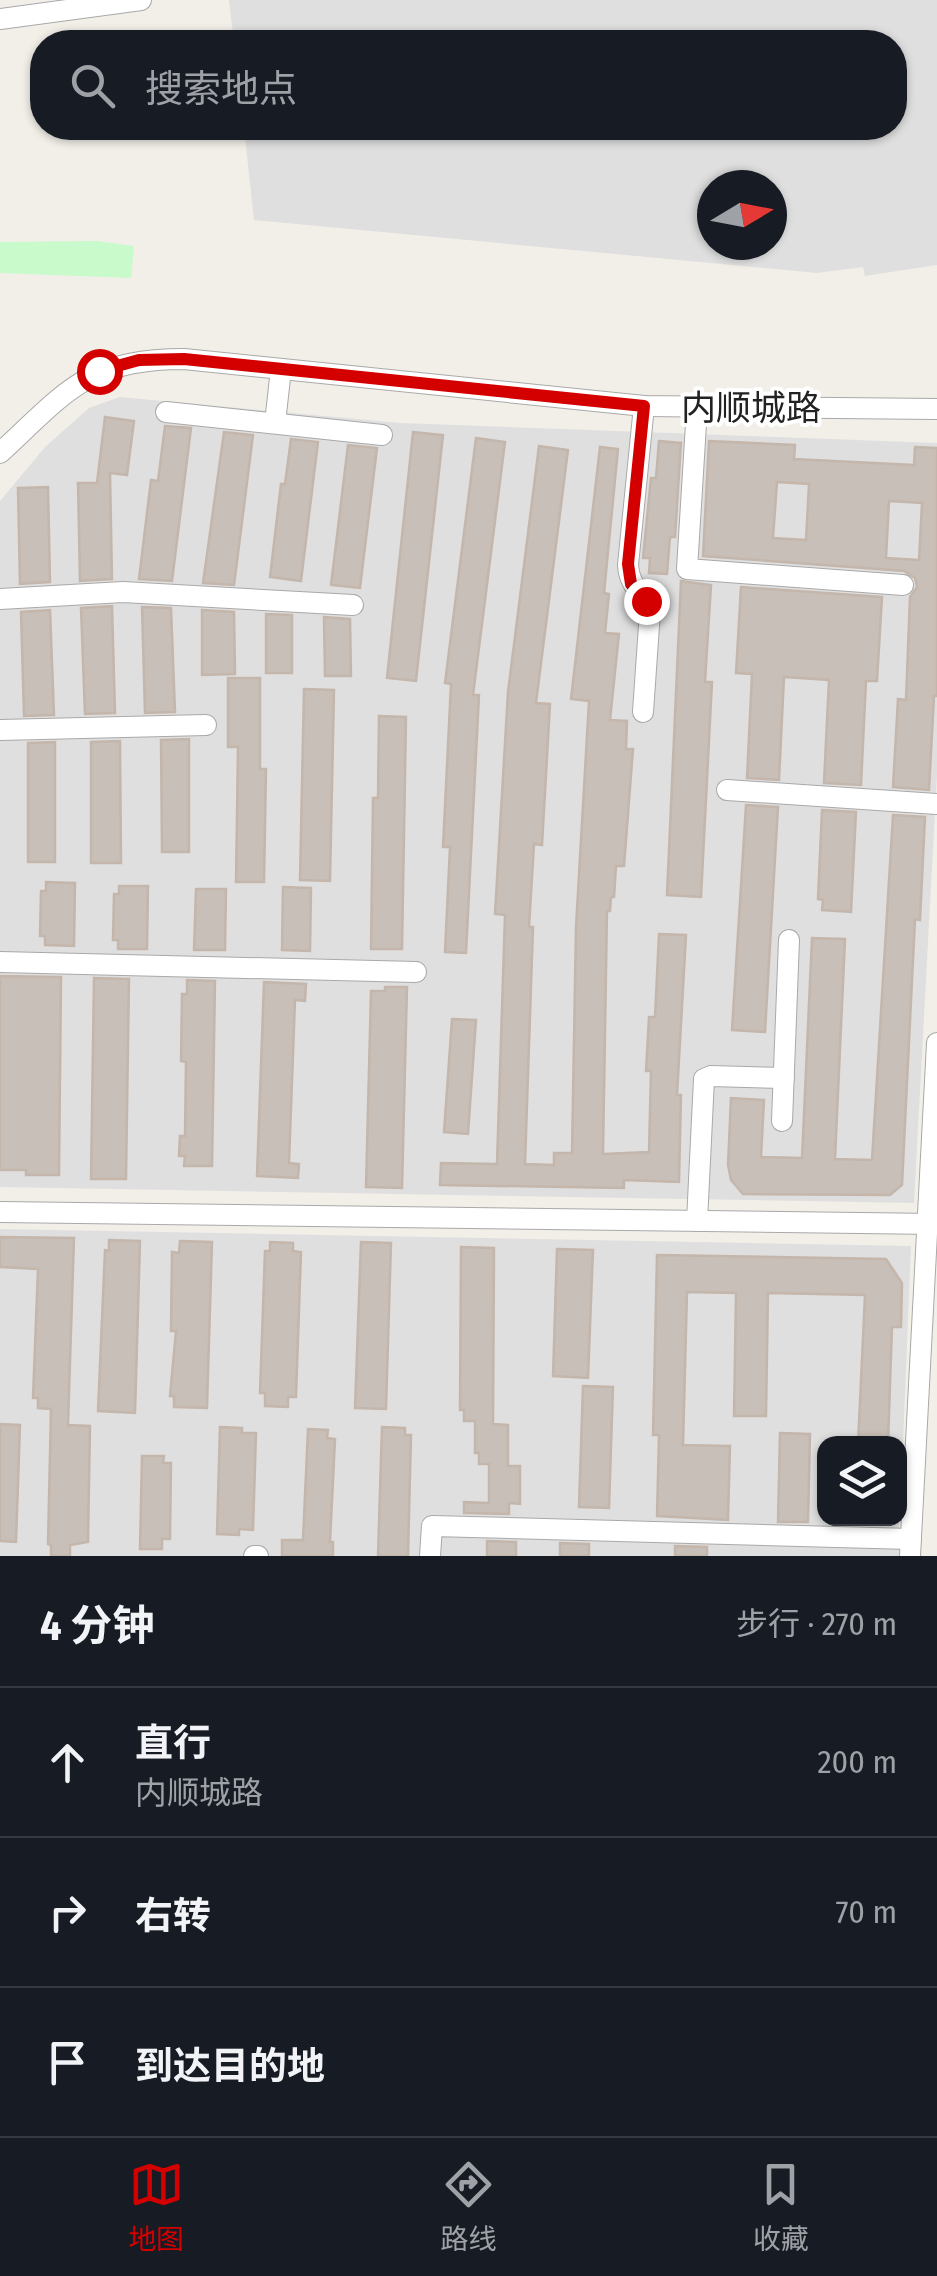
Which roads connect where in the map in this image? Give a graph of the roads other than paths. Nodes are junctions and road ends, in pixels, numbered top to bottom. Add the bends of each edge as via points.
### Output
1 (141, 0) edge
2 (0, 19) edge
3 (282, 369) junction
4 (644, 406) junction
5 (697, 408) junction
6 (937, 409) edge
7 (166, 412) dead end
8 (275, 423) junction
9 (382, 435) dead end
10 (0, 454) edge
11 (904, 586) dead end
12 (0, 599) edge
13 (353, 605) dead end
14 (643, 712) dead end
15 (206, 725) dead end
16 (0, 730) edge
17 (727, 790) dead end
18 (937, 804) edge
19 (789, 940) dead end
20 (0, 962) edge
21 (416, 972) dead end
22 (937, 1043) edge
23 (784, 1078) junction
24 (782, 1121) dead end
25 (0, 1212) edge
26 (697, 1221) junction
27 (932, 1224) edge
28 (910, 1548) edge
29 (430, 1556) edge

1 - 2 street
3 - 4 street, 内顺城路
3 - 8 street
3 - 10 street, 内顺城路 via 184,359 120,364 75,386
4 - 5 street, 内顺城路
4 - 14 street via 628,564 631,584 650,612
5 - 6 street, 内顺城路
5 - 11 street via 687,570
7 - 8 street
8 - 9 street
12 - 13 street via 123,592
15 - 16 street
17 - 18 street
19 - 23 street
20 - 21 street
22 - 27 street
23 - 24 street
23 - 26 street via 704,1080
25 - 26 street
26 - 27 street
27 - 28 street
28 - 29 street via 432,1526

